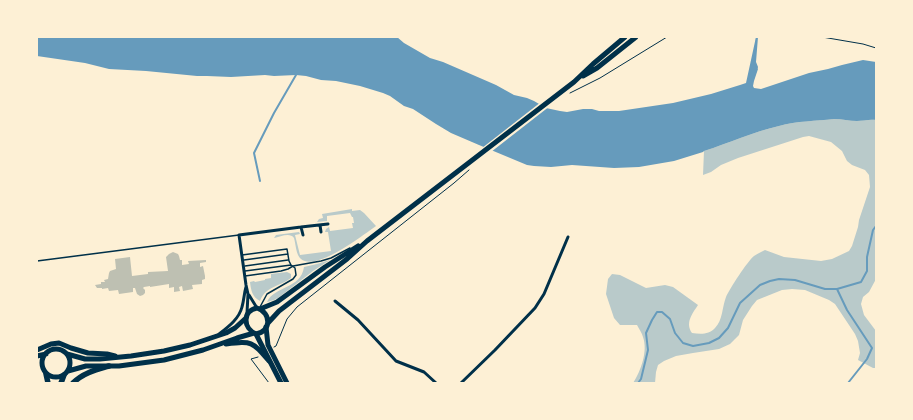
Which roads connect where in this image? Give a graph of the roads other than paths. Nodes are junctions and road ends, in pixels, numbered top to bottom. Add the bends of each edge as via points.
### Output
1 (625, 37) edge
2 (636, 37) edge
3 (574, 82) junction
4 (328, 224) dead end
5 (320, 225) junction
6 (301, 227) junction
7 (321, 232) dead end
8 (239, 235) junction
9 (303, 235) dead end
10 (568, 237) dead end
11 (367, 241) junction
12 (288, 254) junction
13 (242, 256) junction
14 (288, 260) junction
15 (37, 261) edge
16 (243, 261) junction
17 (292, 265) junction
18 (244, 266) junction
19 (244, 271) junction
20 (245, 276) junction
21 (246, 285) junction
22 (248, 294) junction
23 (334, 300) dead end
24 (258, 309) junction
25 (247, 316) junction
26 (267, 325) junction
27 (255, 334) junction
28 (213, 338) junction
29 (217, 346) junction
30 (37, 350) edge
31 (46, 354) junction
32 (67, 354) junction
33 (37, 356) edge
34 (117, 357) junction
35 (269, 361) junction
36 (109, 366) junction
37 (37, 370) edge
38 (46, 373) junction
39 (66, 373) junction
40 (48, 383) edge
41 (61, 383) edge
42 (73, 383) edge
43 (282, 383) edge
44 (287, 383) edge
45 (436, 383) edge
46 (461, 383) edge

1 - 3 main road
2 - 3 main road via 597,68
3 - 11 main road
4 - 5 street
5 - 6 street
5 - 7 street
6 - 8 street
6 - 9 street
8 - 13 street
8 - 15 lane
10 - 46 street via 544,294 535,308
11 - 17 lane via 316,263
11 - 24 main road via 325,266 277,302
11 - 26 main road via 283,307
12 - 13 lane via 287,249
12 - 14 lane
12 - 16 lane
13 - 16 street
14 - 17 lane
14 - 18 lane
16 - 18 street
17 - 19 lane
17 - 20 lane via 281,271
17 - 24 lane via 296,271 295,277 267,294
18 - 19 street
19 - 20 street
20 - 21 street
21 - 22 street
21 - 28 street via 239,315
22 - 24 street
22 - 25 street
23 - 45 street via 358,320 396,361 424,372
24 - 25 main road via 253,309
24 - 26 main road via 265,314
25 - 27 main road via 248,327
25 - 28 main road via 235,328
26 - 27 main road via 260,333
26 - 44 main road via 268,345
27 - 29 main road
27 - 35 main road
28 - 34 main road via 164,351
29 - 35 main road via 240,342 252,344
29 - 36 main road via 164,360
30 - 34 main road via 59,343 88,353
31 - 32 main road via 56,349
31 - 33 main road
31 - 38 main road via 42,363
32 - 34 main road via 85,359
32 - 39 main road via 70,361
35 - 43 main road
36 - 39 main road via 86,366
36 - 42 highway via 87,373
37 - 38 main road
38 - 39 main road via 55,378
38 - 40 highway
39 - 41 highway

